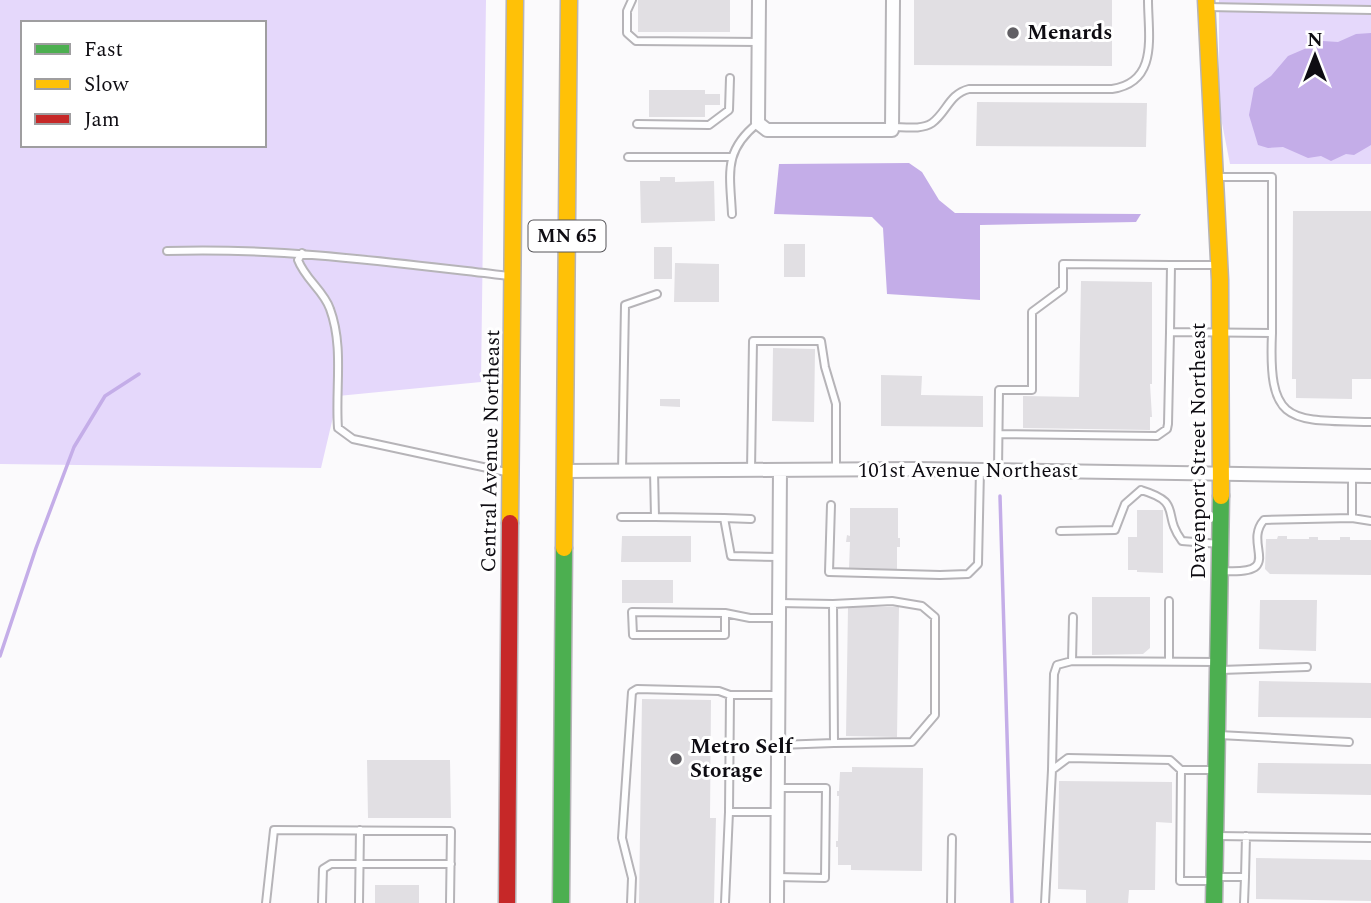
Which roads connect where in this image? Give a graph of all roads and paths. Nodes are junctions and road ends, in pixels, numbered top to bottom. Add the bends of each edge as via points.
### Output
1 (515, 0) edge
2 (569, 0) edge
3 (632, 0) edge
4 (759, 0) edge
5 (894, 0) edge
6 (1148, 0) edge
7 (1206, 3) edge
8 (1371, 10) edge
9 (759, 42) junction
10 (730, 78) dead end
11 (637, 124) dead end
12 (763, 127) junction
13 (892, 127) junction
14 (628, 157) dead end
15 (732, 157) junction
16 (1215, 177) junction
17 (732, 214) dead end
18 (167, 251) dead end
19 (302, 253) junction
20 (1171, 265) junction
21 (1220, 265) junction
22 (514, 276) junction
23 (657, 294) dead end
24 (1170, 332) junction
25 (1221, 332) junction
26 (1272, 332) junction
27 (1371, 422) edge
28 (999, 434) junction
29 (751, 470) junction
30 (780, 470) junction
31 (836, 470) junction
32 (980, 470) junction
33 (565, 471) junction
34 (622, 471) junction
35 (654, 471) junction
36 (999, 471) junction
37 (1141, 472) junction
38 (512, 473) junction
39 (1221, 473) junction
40 (1352, 476) junction
41 (1371, 476) edge
42 (1141, 491) junction
43 (831, 505) dead end
44 (621, 517) dead end
45 (655, 517) junction
46 (724, 518) junction
47 (1352, 518) junction
48 (751, 519) dead end
49 (1371, 521) edge
50 (1060, 531) dead end
51 (1220, 544) junction
52 (779, 557) junction
53 (1220, 570) junction
54 (1169, 601) dead end
55 (779, 603) junction
56 (833, 604) junction
57 (725, 613) junction
58 (1073, 617) dead end
59 (779, 618) junction
60 (1072, 661) junction
61 (1169, 661) junction
62 (1219, 666) junction
63 (1307, 667) dead end
64 (730, 695) junction
65 (778, 695) junction
66 (1217, 735) junction
67 (1349, 741) dead end
68 (834, 743) junction
69 (778, 744) junction
70 (1052, 770) junction
71 (1181, 770) junction
72 (1217, 770) junction
73 (778, 788) junction
74 (729, 812) junction
75 (777, 812) junction
76 (360, 830) junction
77 (1216, 836) junction
78 (1246, 836) junction
79 (953, 838) dead end
80 (1371, 838) edge
81 (451, 864) junction
82 (360, 865) junction
83 (777, 877) junction
84 (1245, 877) junction
85 (1215, 879) junction
86 (266, 903) edge
87 (322, 903) edge
88 (359, 903) edge
89 (450, 903) edge
90 (507, 903) edge
91 (561, 903) edge
92 (631, 903) edge
93 (725, 903) edge
94 (777, 903) edge
95 (951, 903) edge
96 (1045, 903) edge
97 (1214, 903) edge
98 (1244, 903) edge

1 - 22 main road, Central Avenue Northeast / MN 65
2 - 33 main road, MN 65
3 - 9 lane via 627,33 636,41
4 - 9 street
5 - 13 street
6 - 13 lane via 1147,62 1128,85 1112,89 969,89 955,95 931,123
7 - 8 lane
7 - 16 main road, Davenport Street Northeast
9 - 12 street
10 - 11 lane via 729,110 709,125
12 - 13 street
12 - 15 lane via 744,134
14 - 15 lane
15 - 17 lane
16 - 21 main road, Davenport Street Northeast
16 - 26 lane via 1272,177
18 - 19 lane
19 - 22 lane
19 - 38 lane via 298,260 302,270 330,306 335,326 338,428 353,439
20 - 21 lane
20 - 24 lane
20 - 28 lane via 1063,264 1063,289 1032,312 1032,390 999,390
21 - 25 main road, Davenport Street Northeast
22 - 38 main road, Central Avenue Northeast / MN 65
23 - 34 lane via 625,305
24 - 25 lane
24 - 28 lane via 1168,424 1157,436
25 - 26 lane
25 - 39 main road, Davenport Street Northeast
26 - 27 lane via 1273,385 1287,410 1317,421
28 - 36 lane
29 - 30 street, 101st Avenue Northeast
29 - 31 lane via 753,341 821,341 836,404
29 - 35 street, 101st Avenue Northeast
30 - 31 street, 101st Avenue Northeast
30 - 52 street
31 - 32 street, 101st Avenue Northeast
32 - 36 street, 101st Avenue Northeast
32 - 43 lane via 978,564 968,574 829,572
33 - 34 street, 101st Avenue Northeast
33 - 91 main road, MN 65
34 - 35 street, 101st Avenue Northeast
35 - 45 lane
36 - 37 street, 101st Avenue Northeast
37 - 39 street, 101st Avenue Northeast
37 - 42 lane
38 - 90 main road, Central Avenue Northeast / MN 65
39 - 40 street, 101st Avenue Northeast
39 - 51 main road, Davenport Street Northeast
40 - 41 street, 101st Avenue Northeast
40 - 47 lane
42 - 50 lane via 1125,504 1115,530
42 - 51 lane via 1162,496 1168,503 1182,541
44 - 45 lane
45 - 46 lane
46 - 48 lane
46 - 52 lane via 731,556
47 - 49 lane
47 - 53 lane via 1264,520 1258,564 1253,570
51 - 53 main road, Davenport Street Northeast
52 - 55 street
53 - 62 main road, Davenport Street Northeast
54 - 61 lane
55 - 56 lane
55 - 59 street
56 - 68 lane
56 - 68 lane via 892,601 922,606 935,617 935,715 912,743
57 - 57 lane via 632,612 633,635 725,635
57 - 59 lane
58 - 60 lane
59 - 65 street
60 - 61 lane
60 - 70 lane via 1057,665 1054,674
61 - 62 lane
62 - 63 lane
62 - 66 main road, Davenport Street Northeast
64 - 65 lane
64 - 74 lane
64 - 92 lane via 719,691 632,692 622,838 632,878
65 - 69 street
66 - 67 lane
66 - 72 main road, Davenport Street Northeast
68 - 69 lane
69 - 73 street
70 - 71 lane via 1068,758 1170,760
70 - 96 lane
71 - 72 lane
71 - 85 lane via 1180,881
72 - 77 main road, Davenport Street Northeast
73 - 75 street
73 - 83 lane via 826,788 824,878
74 - 75 lane
74 - 93 lane
75 - 83 street
76 - 81 lane via 451,831
76 - 82 lane
76 - 86 lane via 274,830
77 - 78 lane
77 - 85 main road, Davenport Street Northeast
78 - 80 lane
78 - 84 lane
79 - 95 lane
81 - 82 lane
81 - 89 lane
82 - 87 lane via 331,864 323,869
82 - 88 lane
83 - 94 street
84 - 85 lane
84 - 98 lane
85 - 97 main road, Davenport Street Northeast

